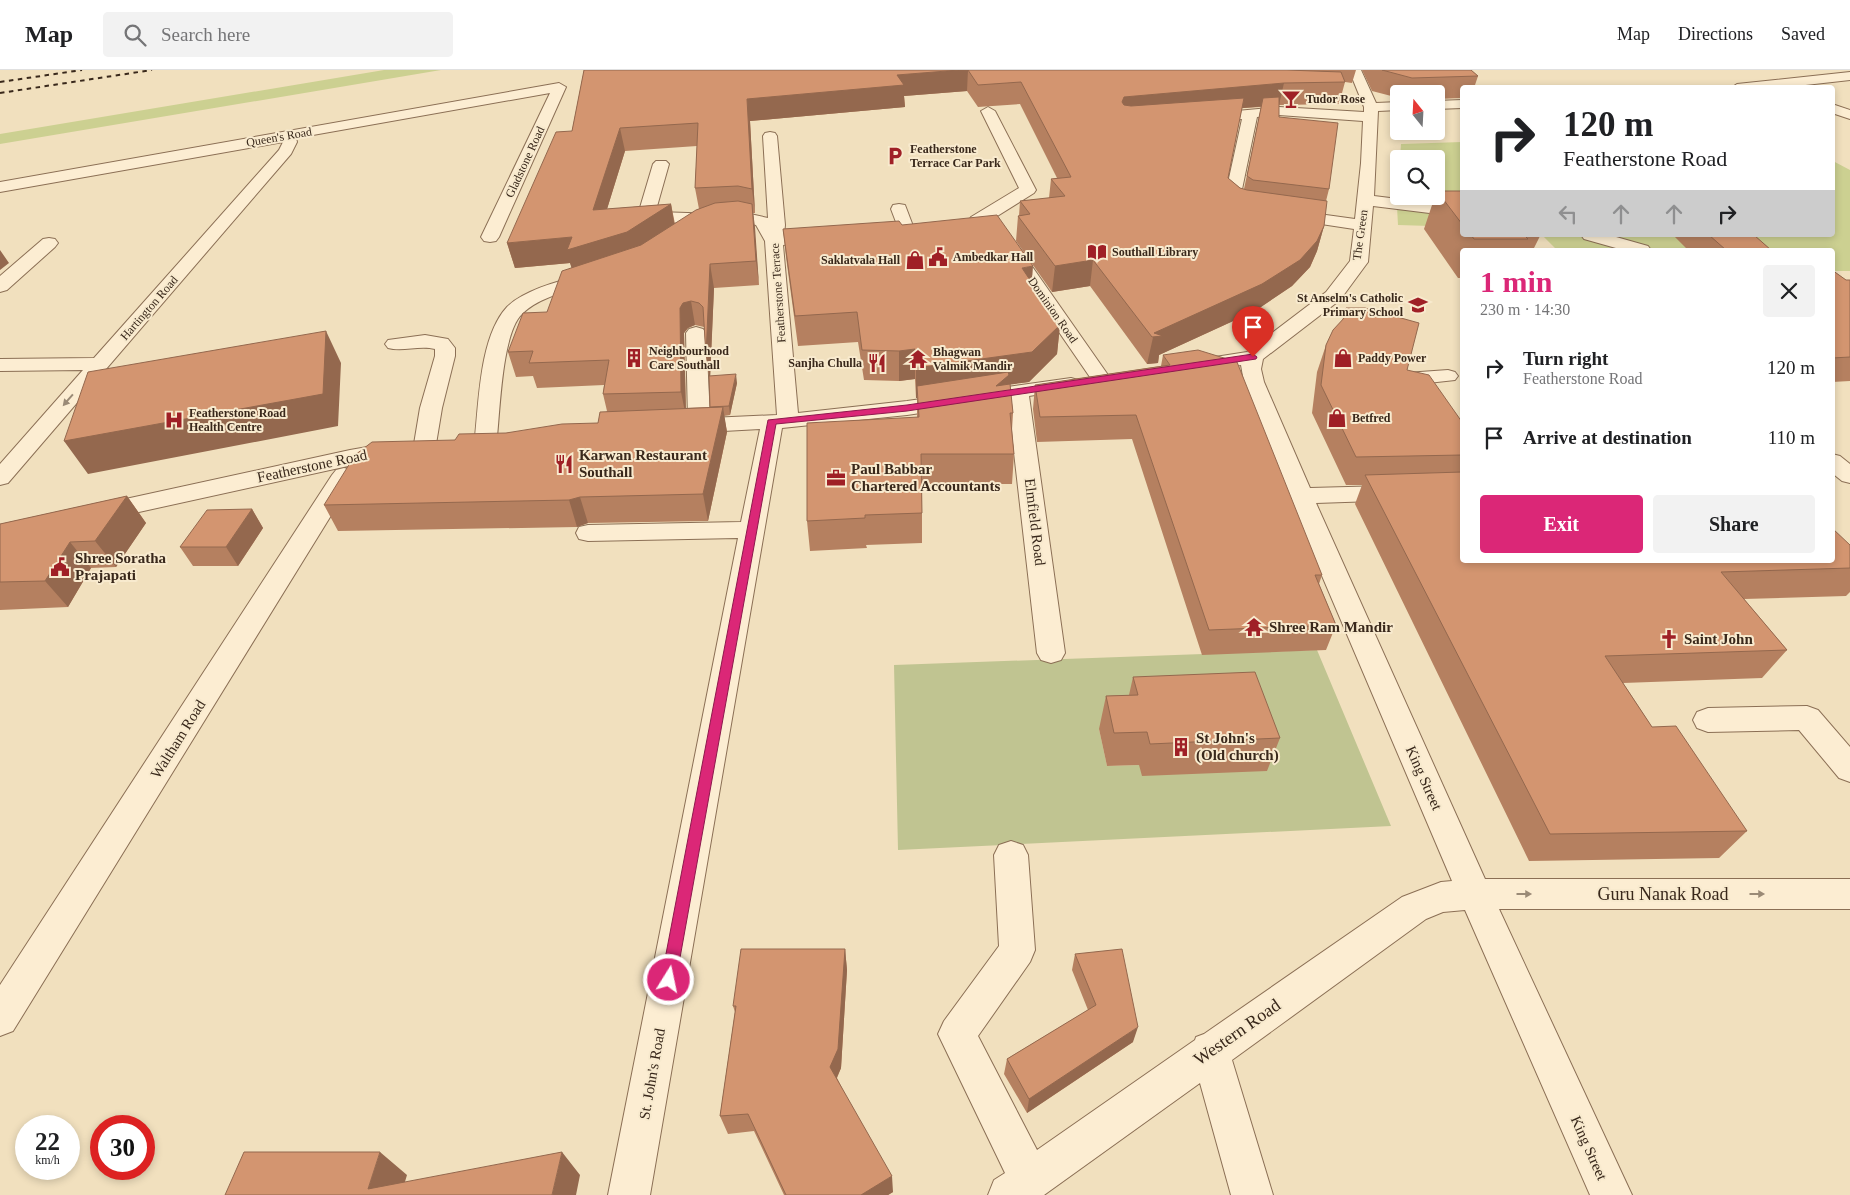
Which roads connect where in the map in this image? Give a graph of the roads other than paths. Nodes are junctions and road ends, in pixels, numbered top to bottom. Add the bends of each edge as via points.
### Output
1 (1355, 70) edge
2 (1850, 76) edge
3 (1786, 85) edge
4 (559, 87) joint
5 (1345, 88) dead end
6 (1364, 89) junction
7 (1460, 104) edge
8 (1445, 105) edge
9 (1390, 108) edge
10 (1835, 109) edge
11 (988, 111) edge
12 (1371, 112) junction
13 (1250, 115) junction
14 (1850, 115) edge
15 (1194, 119) edge
16 (288, 135) junction
17 (770, 136) dead end
18 (661, 164) dead end
19 (0, 188) edge
20 (1365, 200) junction
21 (1460, 212) edge
22 (716, 219) junction
23 (925, 223) edge
24 (1362, 225) junction
25 (886, 228) edge
26 (839, 234) edge
27 (678, 237) edge
28 (1575, 237) edge
29 (1597, 237) edge
30 (490, 238) dead end
31 (774, 241) junction
32 (49, 243) dead end
33 (1590, 248) edge
34 (1635, 248) edge
35 (601, 275) edge
36 (0, 286) edge
37 (696, 333) dead end
38 (395, 344) dead end
39 (1253, 357) junction
40 (100, 364) junction
41 (0, 365) edge
42 (1175, 368) edge
43 (1448, 376) dead end
44 (1018, 392) junction
45 (780, 422) junction
46 (699, 425) junction
47 (664, 427) edge
48 (487, 437) edge
49 (1460, 444) edge
50 (350, 457) junction
51 (1835, 464) edge
52 (1850, 477) edge
53 (0, 478) edge
54 (1835, 479) edge
55 (1460, 491) edge
56 (1300, 496) junction
57 (81, 517) edge
58 (752, 530) junction
59 (588, 533) dead end
60 (1051, 653) dead end
61 (1708, 720) dead end
62 (1850, 769) edge
63 (1011, 855) dead end
64 (1476, 894) junction
65 (1850, 894) edge
66 (0, 1018) edge
67 (1210, 1051) junction
68 (1019, 1187) edge
69 (629, 1195) edge
70 (1252, 1195) edge
71 (1611, 1195) edge

1 - 6 street, The Green
2 - 3 street
4 - 16 street, Queen's Road
4 - 30 street, Gladstone Road
5 - 6 street
6 - 12 street, The Green
7 - 8 street
9 - 12 street
10 - 14 street
11 - 44 street, Dominion Road via 1028,190 969,221 1001,235 1110,378
12 - 13 street via 1279,111
12 - 20 street, The Green
13 - 15 street
13 - 24 street via 1232,201 1242,208
16 - 19 street, Queen's Road
16 - 40 street, Hartington Road via 290,142 286,151
17 - 31 street, Featherstone Terrace via 777,225
18 - 22 street via 647,212 653,217
20 - 21 street
20 - 24 street, The Green
22 - 27 street via 693,227
22 - 31 street via 741,217 762,221
23 - 25 street via 902,218
24 - 39 street, The Green via 1359,262 1333,296
26 - 31 street
28 - 33 street
29 - 34 street
31 - 45 street, Featherstone Terrace
32 - 36 street
35 - 48 street via 536,297 513,311 504,328 493,374
37 - 46 street
38 - 50 street, Featherstone Road via 425,341 440,343 445,348 430,408 434,443
39 - 42 street
39 - 56 street, King Street via 1254,382
40 - 41 street
40 -> 53 street, Hartington Road
43 - 49 street via 1413,377
44 - 45 street
44 - 60 street, Elmfield Road
45 - 46 street
45 - 58 street, St. John's Road
46 - 47 street
50 - 57 street, Featherstone Road
50 - 66 street, Waltham Road via 338,485
51 - 52 street
52 - 54 street
55 - 56 street
56 - 64 street, King Street
58 - 59 street
58 - 69 street, St. John's Road
61 - 62 street via 1807,718
63 - 68 street via 1017,950 957,1034
64 -> 65 street, Guru Nanak Road
64 - 67 street, Western Road via 1441,897 1414,908
64 - 71 street, King Street
67 - 68 street, Western Road
67 - 70 street

